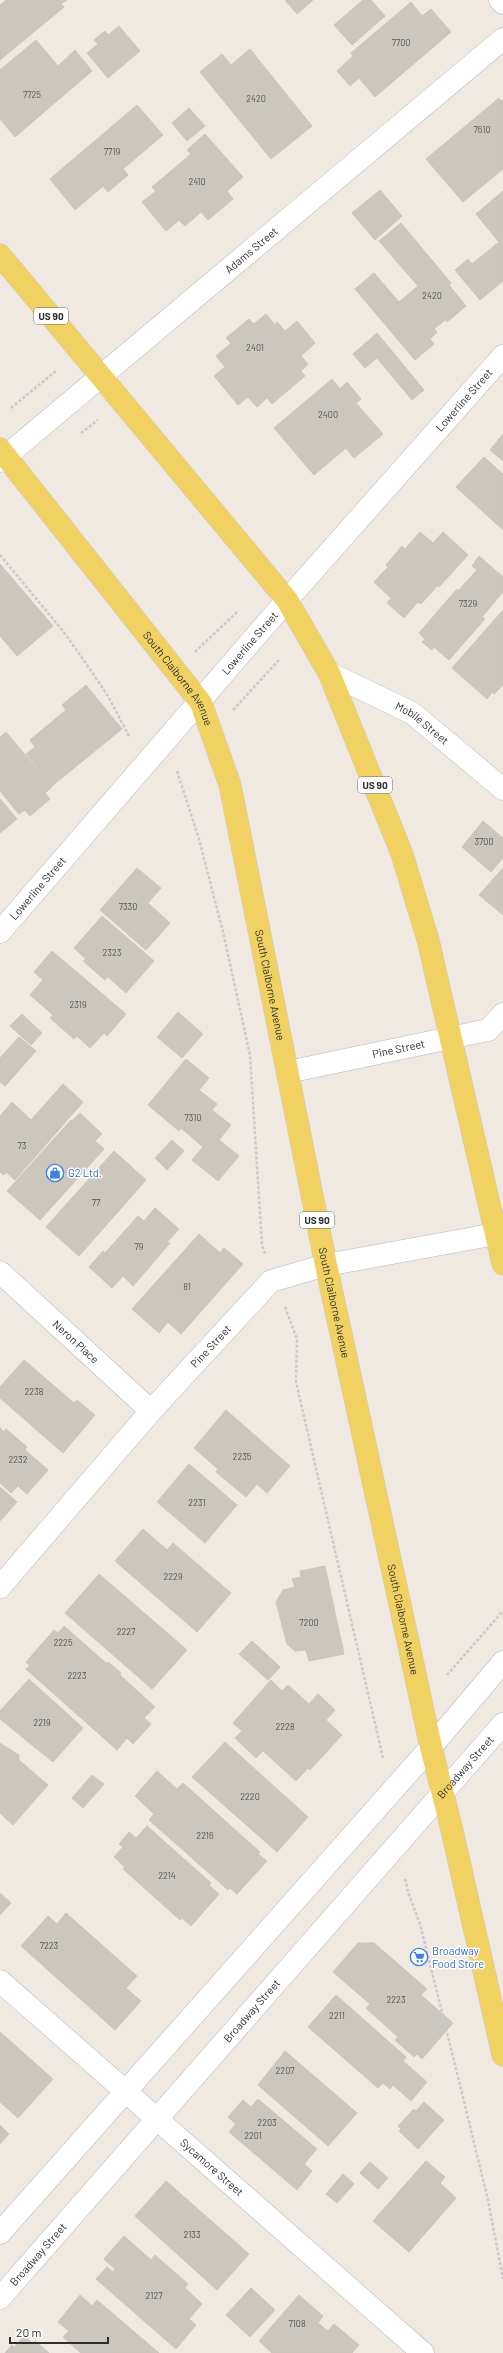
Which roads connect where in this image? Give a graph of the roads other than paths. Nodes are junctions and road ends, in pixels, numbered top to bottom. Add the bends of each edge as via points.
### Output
1 (500, 0) edge
2 (503, 3) edge
3 (503, 39) edge
4 (0, 255) edge
5 (503, 356) edge
6 (101, 376) junction
7 (2, 455) edge
8 (287, 600) junction
9 (330, 673) junction
10 (201, 703) junction
11 (503, 789) edge
12 (0, 932) edge
13 (503, 1014) edge
14 (450, 1039) junction
15 (288, 1072) junction
16 (496, 1234) junction
17 (503, 1264) edge
18 (326, 1265) junction
19 (0, 1272) edge
20 (152, 1411) junction
21 (0, 1587) edge
22 (503, 1662) edge
23 (503, 1724) edge
24 (431, 1747) junction
25 (443, 1791) junction
26 (0, 1981) edge
27 (503, 2055) edge
28 (126, 2091) junction
29 (158, 2120) junction
30 (0, 2232) edge
31 (0, 2298) edge
32 (423, 2353) edge

1 - 2 street
3 - 6 street, Adams Street
4 - 6 main road, US 90
5 - 8 street, Lowerline Street
6 - 7 street, Adams Street
6 - 8 main road, US 90
7 - 10 main road, South Claiborne Avenue / US 90
8 - 9 main road, US 90
8 - 10 street, Lowerline Street
9 - 11 street, Mobile Street via 412,713
9 - 14 main road, US 90 via 402,854 428,940
10 - 12 street, Lowerline Street
10 - 15 main road, South Claiborne Avenue / US 90 via 230,785
13 - 14 street, Pine Street via 488,1030
14 - 15 street, Pine Street
14 - 16 main road, US 90
15 - 18 main road, South Claiborne Avenue / US 90
16 - 17 main road, US 90
16 - 18 street, Pine Street
18 - 20 street, Pine Street via 271,1281
18 - 24 main road, South Claiborne Avenue / US 90
19 - 20 street, Neron Place
20 - 21 street, Pine Street
22 - 24 street
23 - 25 street, Broadway Street
24 - 25 main road, South Claiborne Avenue / US 90
24 - 28 street
25 - 27 main road, South Claiborne Avenue / US 90
25 - 29 street, Broadway Street
26 - 28 street, Sycamore Street
28 - 29 street, Sycamore Street
28 - 30 street
29 - 31 street, Broadway Street
29 - 32 street, Sycamore Street

